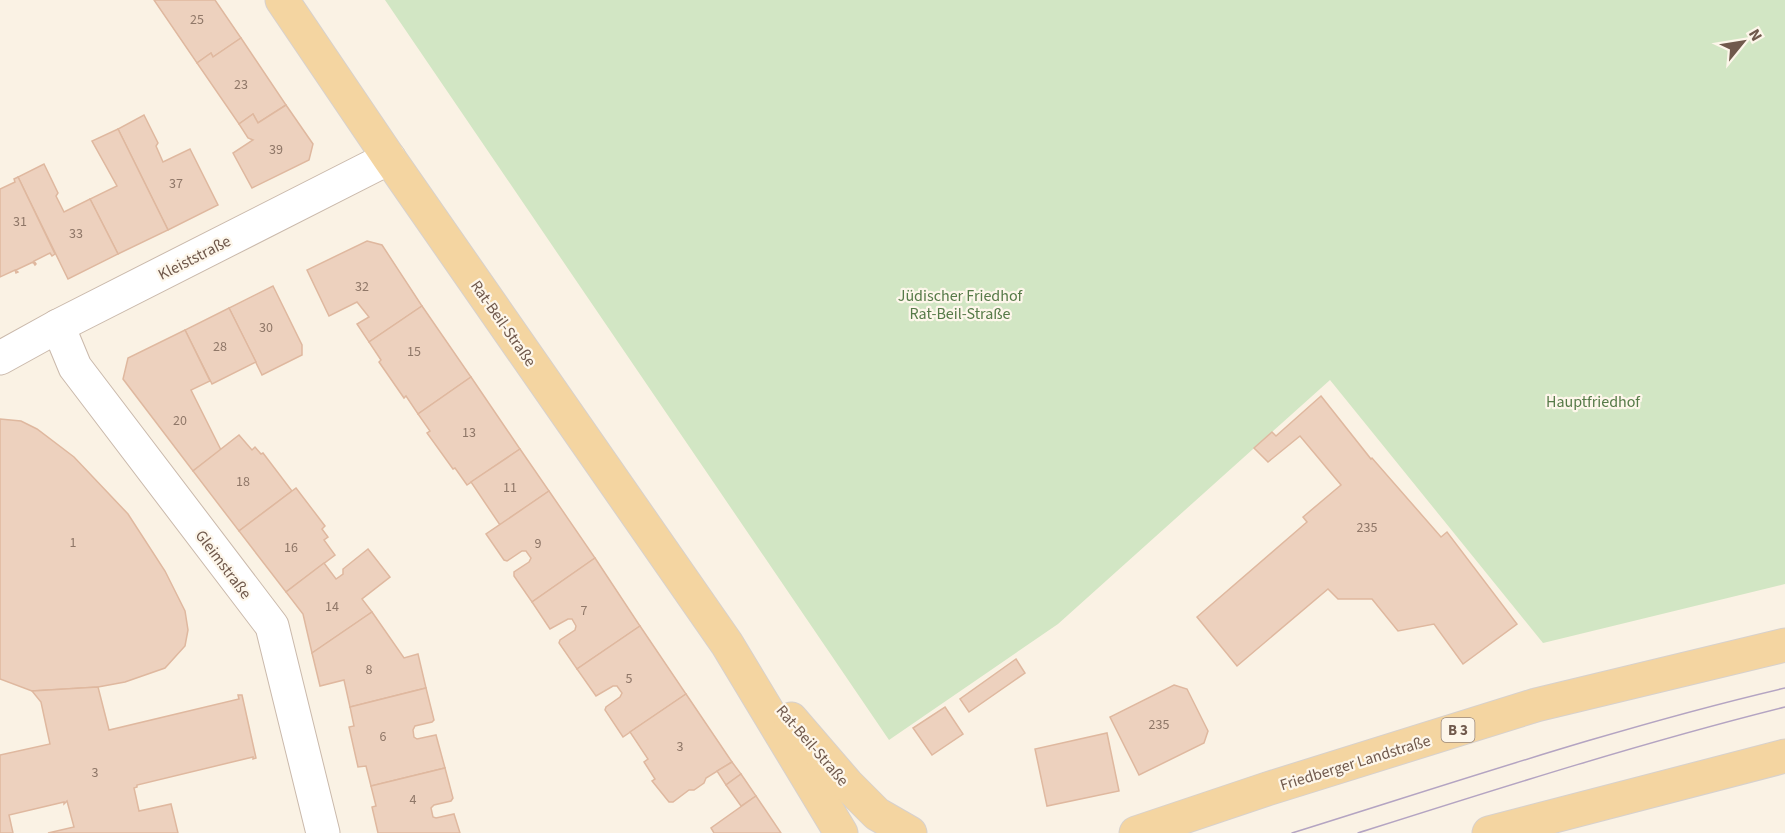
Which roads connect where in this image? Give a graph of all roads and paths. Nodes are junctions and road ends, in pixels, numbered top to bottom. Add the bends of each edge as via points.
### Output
1 (282, 0) edge
2 (389, 159) junction
3 (58, 326) junction
4 (0, 358) edge
5 (728, 644) junction
6 (1785, 645) edge
7 (1785, 756) edge
8 (323, 833) edge
9 (841, 833) edge
10 (910, 833) edge
11 (1136, 833) edge
12 (1489, 833) edge

1 - 2 main road, Rat-Beil-Straße
2 - 3 street, Kleiststraße
2 - 5 main road, Rat-Beil-Straße
3 - 4 street, Kleiststraße
3 - 8 street, Gleimstraße via 75,367 272,626
5 - 9 main road, Rat-Beil-Straße
5 - 10 main road, Rat-Beil-Straße via 847,784 877,814
6 - 11 main road, Friedberger Landstraße / B 3 via 1536,705
7 - 12 main road

